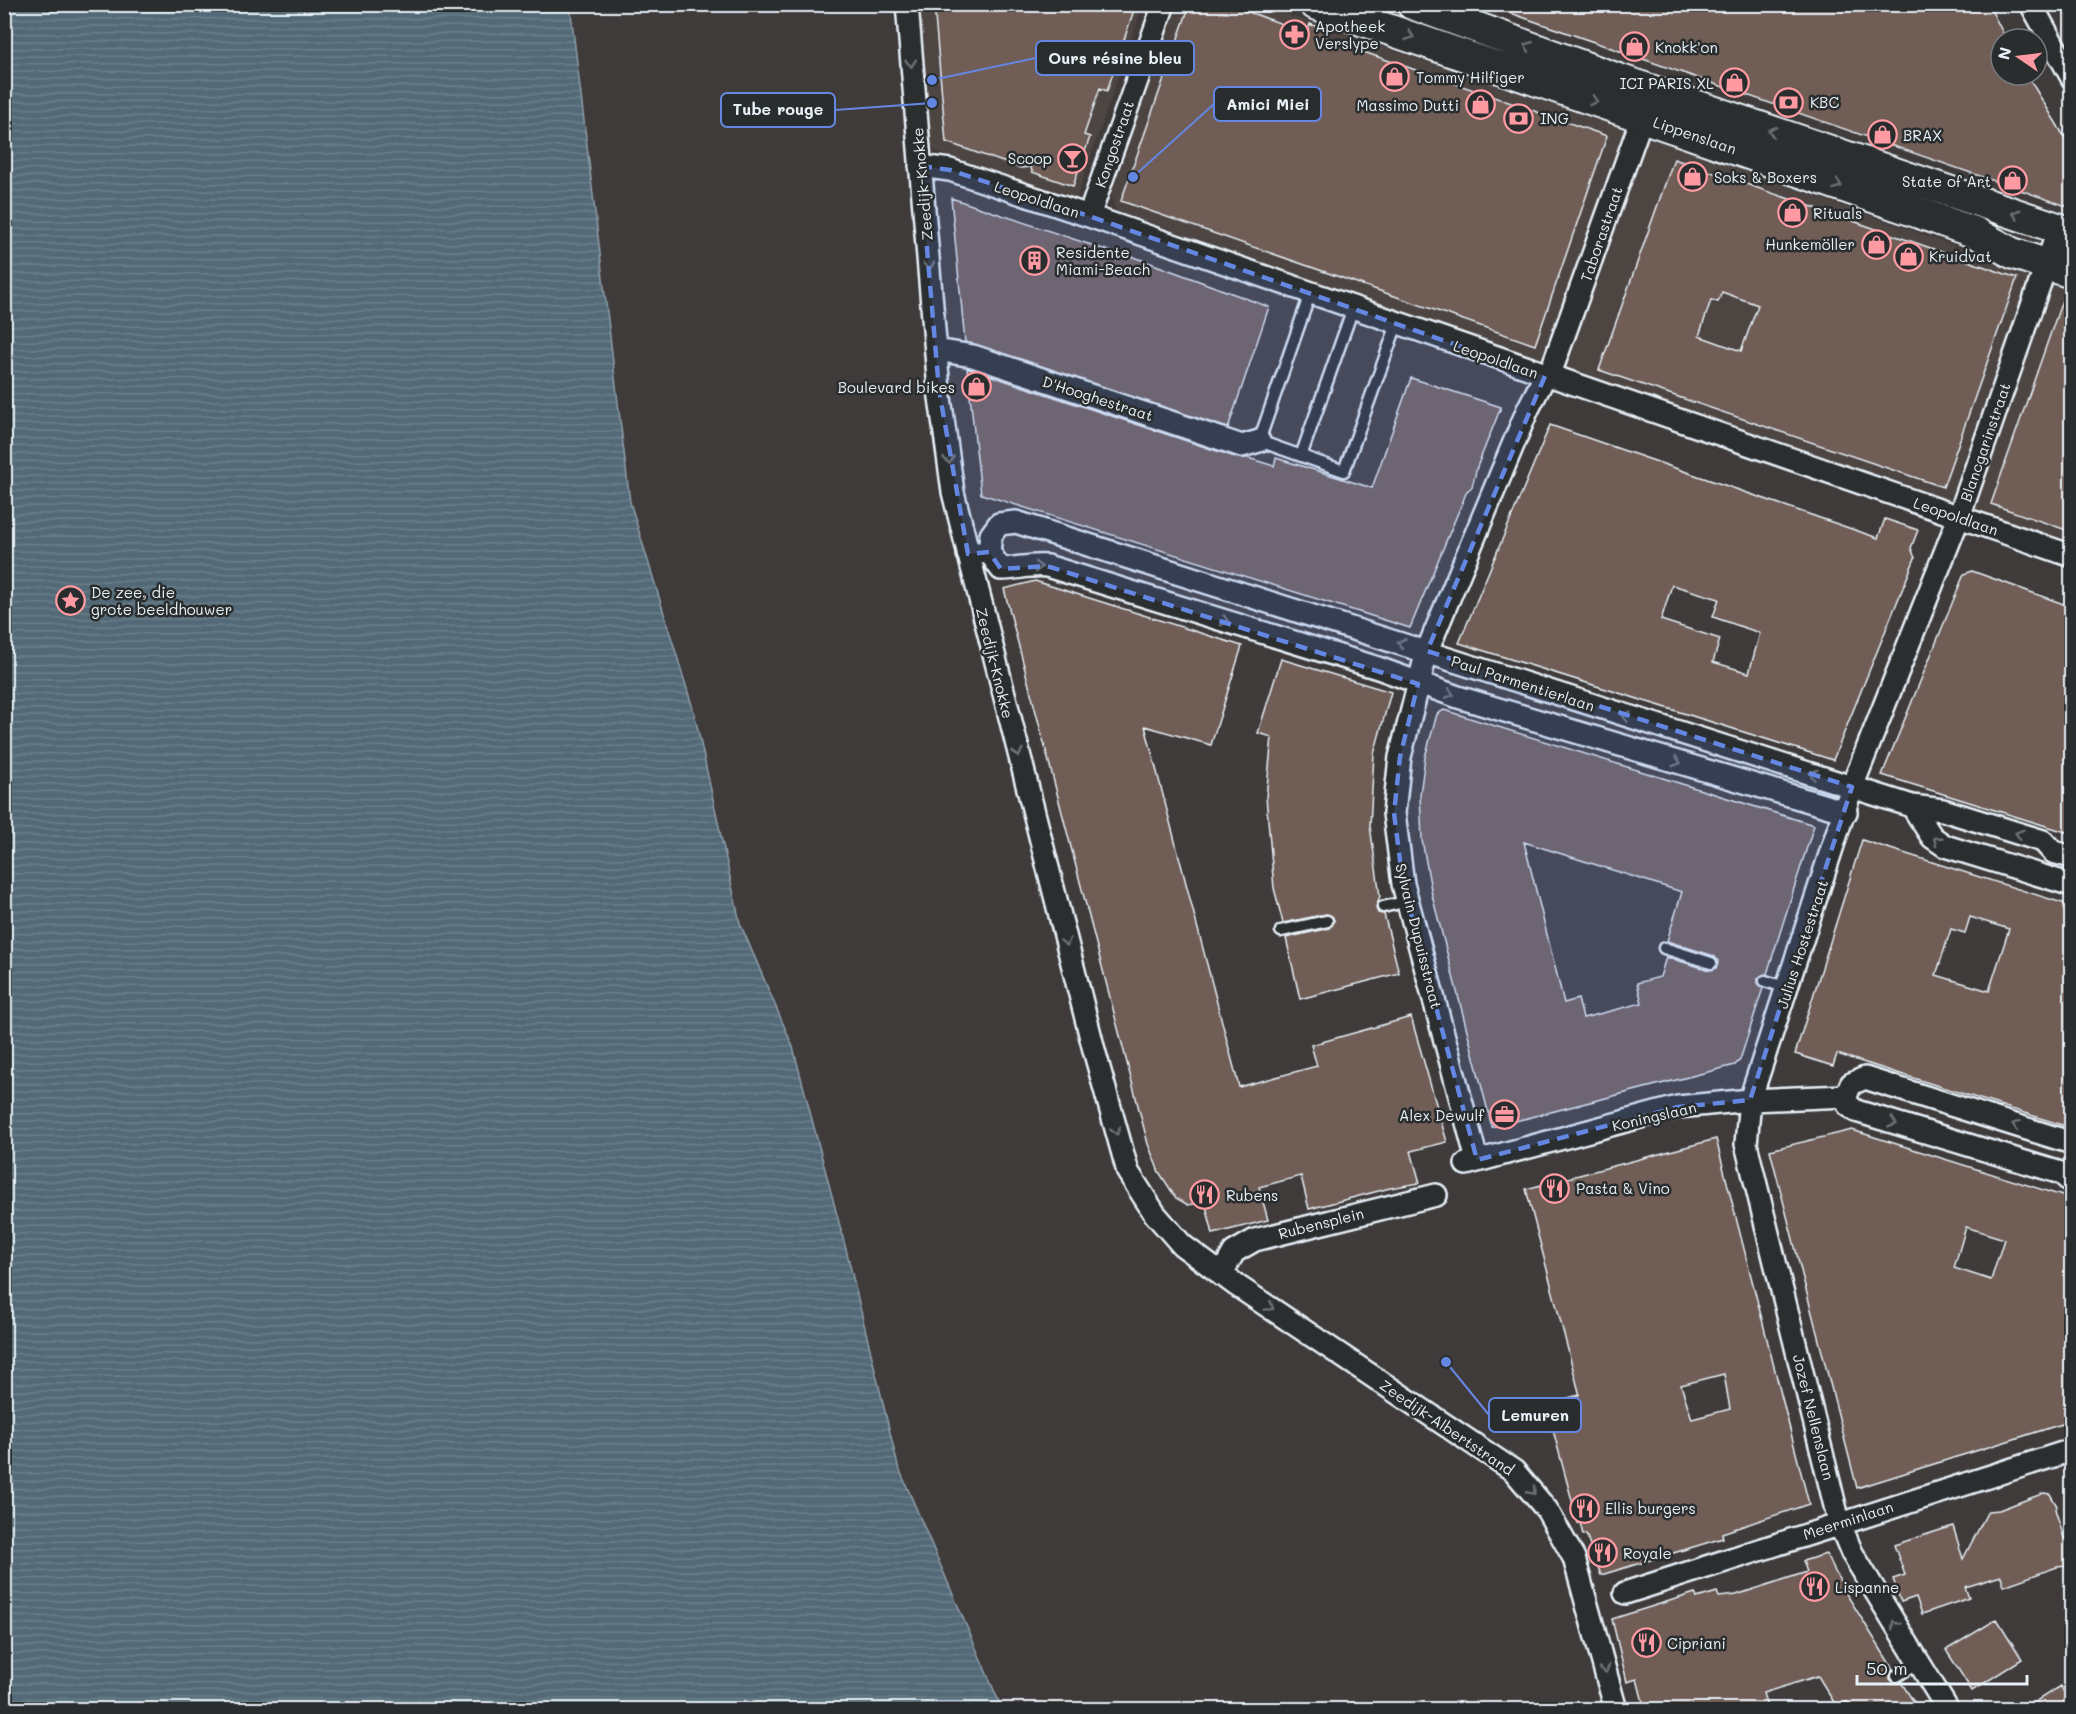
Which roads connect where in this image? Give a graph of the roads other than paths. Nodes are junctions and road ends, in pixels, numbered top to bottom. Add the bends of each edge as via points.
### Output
1 (907, 4) edge
2 (1164, 4) edge
3 (1315, 4) edge
4 (2031, 4) edge
5 (1413, 5) edge
6 (2072, 78) edge
7 (1647, 104) junction
8 (920, 166) junction
9 (1089, 216) junction
10 (2065, 230) edge
11 (2059, 268) edge
12 (1310, 294) junction
13 (1353, 308) junction
14 (1397, 324) junction
15 (936, 350) junction
16 (1547, 377) junction
17 (1259, 441) junction
18 (1301, 456) junction
19 (1959, 517) junction
20 (989, 552) junction
21 (968, 554) junction
22 (2072, 556) edge
23 (1427, 651) junction
24 (1418, 684) junction
25 (1852, 787) junction
26 (1912, 806) junction
27 (1846, 812) junction
28 (2072, 857) edge
29 (2072, 885) edge
30 (1408, 901) junction
31 (1383, 907) dead end
32 (1327, 921) dead end
33 (1281, 932) dead end
34 (1664, 948) dead end
35 (1711, 963) dead end
36 (1765, 981) dead end
37 (1788, 988) junction
38 (1846, 1096) junction
39 (1750, 1100) junction
40 (2072, 1143) edge
41 (1471, 1162) joint
42 (2072, 1183) edge
43 (1436, 1195) dead end
44 (1221, 1275) junction
45 (2072, 1450) edge
46 (1839, 1522) junction
47 (1625, 1593) dead end
48 (1918, 1662) junction
49 (1897, 1676) dead end
50 (1616, 1710) edge
51 (1948, 1710) edge

1 -> 8 street, Zeedijk-Knokke
2 - 9 street, Kongostraat
3 -> 7 street, Lippenslaan
4 - 6 street
7 -> 5 street, Lippenslaan
10 -> 7 street, Lippenslaan
7 -> 11 street, Lippenslaan via 1987,238 2012,253
7 - 16 street, Taborastraat
8 - 9 street, Leopoldlaan via 950,170
8 -> 15 street, Zeedijk-Knokke
9 - 12 street, Leopoldlaan
10 - 11 street, Blancgarinstraat
11 - 19 street, Blancgarinstraat
12 - 13 street, Leopoldlaan
12 - 17 lane
13 - 14 street, Leopoldlaan
13 - 18 lane
14 - 16 street, Leopoldlaan
14 - 18 lane via 1344,471
15 - 17 street, D'Hooghestraat via 973,356 1242,446
15 -> 21 street, Zeedijk-Knokke via 953,492
16 - 19 street, Leopoldlaan
16 - 23 street, Sylvain Dupuisstraat via 1528,410
17 - 18 lane
19 - 22 street, Leopoldlaan
19 - 25 street, Blancgarinstraat
20 - 21 street
23 -> 20 street, Paul Parmentierlaan via 1016,522 999,524 991,535
20 -> 24 street, Paul Parmentierlaan via 1001,568 1047,566 1378,668
21 -> 44 street, Zeedijk-Knokke via 1128,1172 1155,1214 1182,1245
23 - 24 street, Sylvain Dupuisstraat
25 -> 23 street, Paul Parmentierlaan via 1464,666
24 -> 27 street, Paul Parmentierlaan
24 - 30 street, Sylvain Dupuisstraat via 1400,757 1394,813
25 - 26 street, Paul Parmentierlaan
25 - 27 street, Julius Hostestraat
28 -> 26 street, Paul Parmentierlaan via 2054,852 2043,841 1943,810
29 -> 26 street via 1945,846 1932,837
27 - 37 street, Julius Hostestraat
30 - 31 lane
30 - 41 street, Sylvain Dupuisstraat
32 - 33 lane
34 - 35 lane
36 - 37 lane
37 - 39 street, Julius Hostestraat
38 - 39 street, Koningslaan
40 -> 38 street via 1865,1078 1851,1084
38 -> 42 street via 1848,1105 1856,1111 2061,1173
39 - 41 street, Koningslaan via 1678,1107
39 - 46 street, Jozef Nellenslaan via 1746,1144
43 - 44 street, Rubensplein via 1254,1240 1234,1252
44 -> 50 street, Zeedijk-Albertstrand via 1514,1471 1547,1510 1574,1558
45 - 46 street, Meerminlaan
46 - 47 street, Meerminlaan
48 -> 46 street, Jozef Nellenslaan via 1852,1553
48 - 49 lane
48 - 51 street, Jozef Nellenslaan

